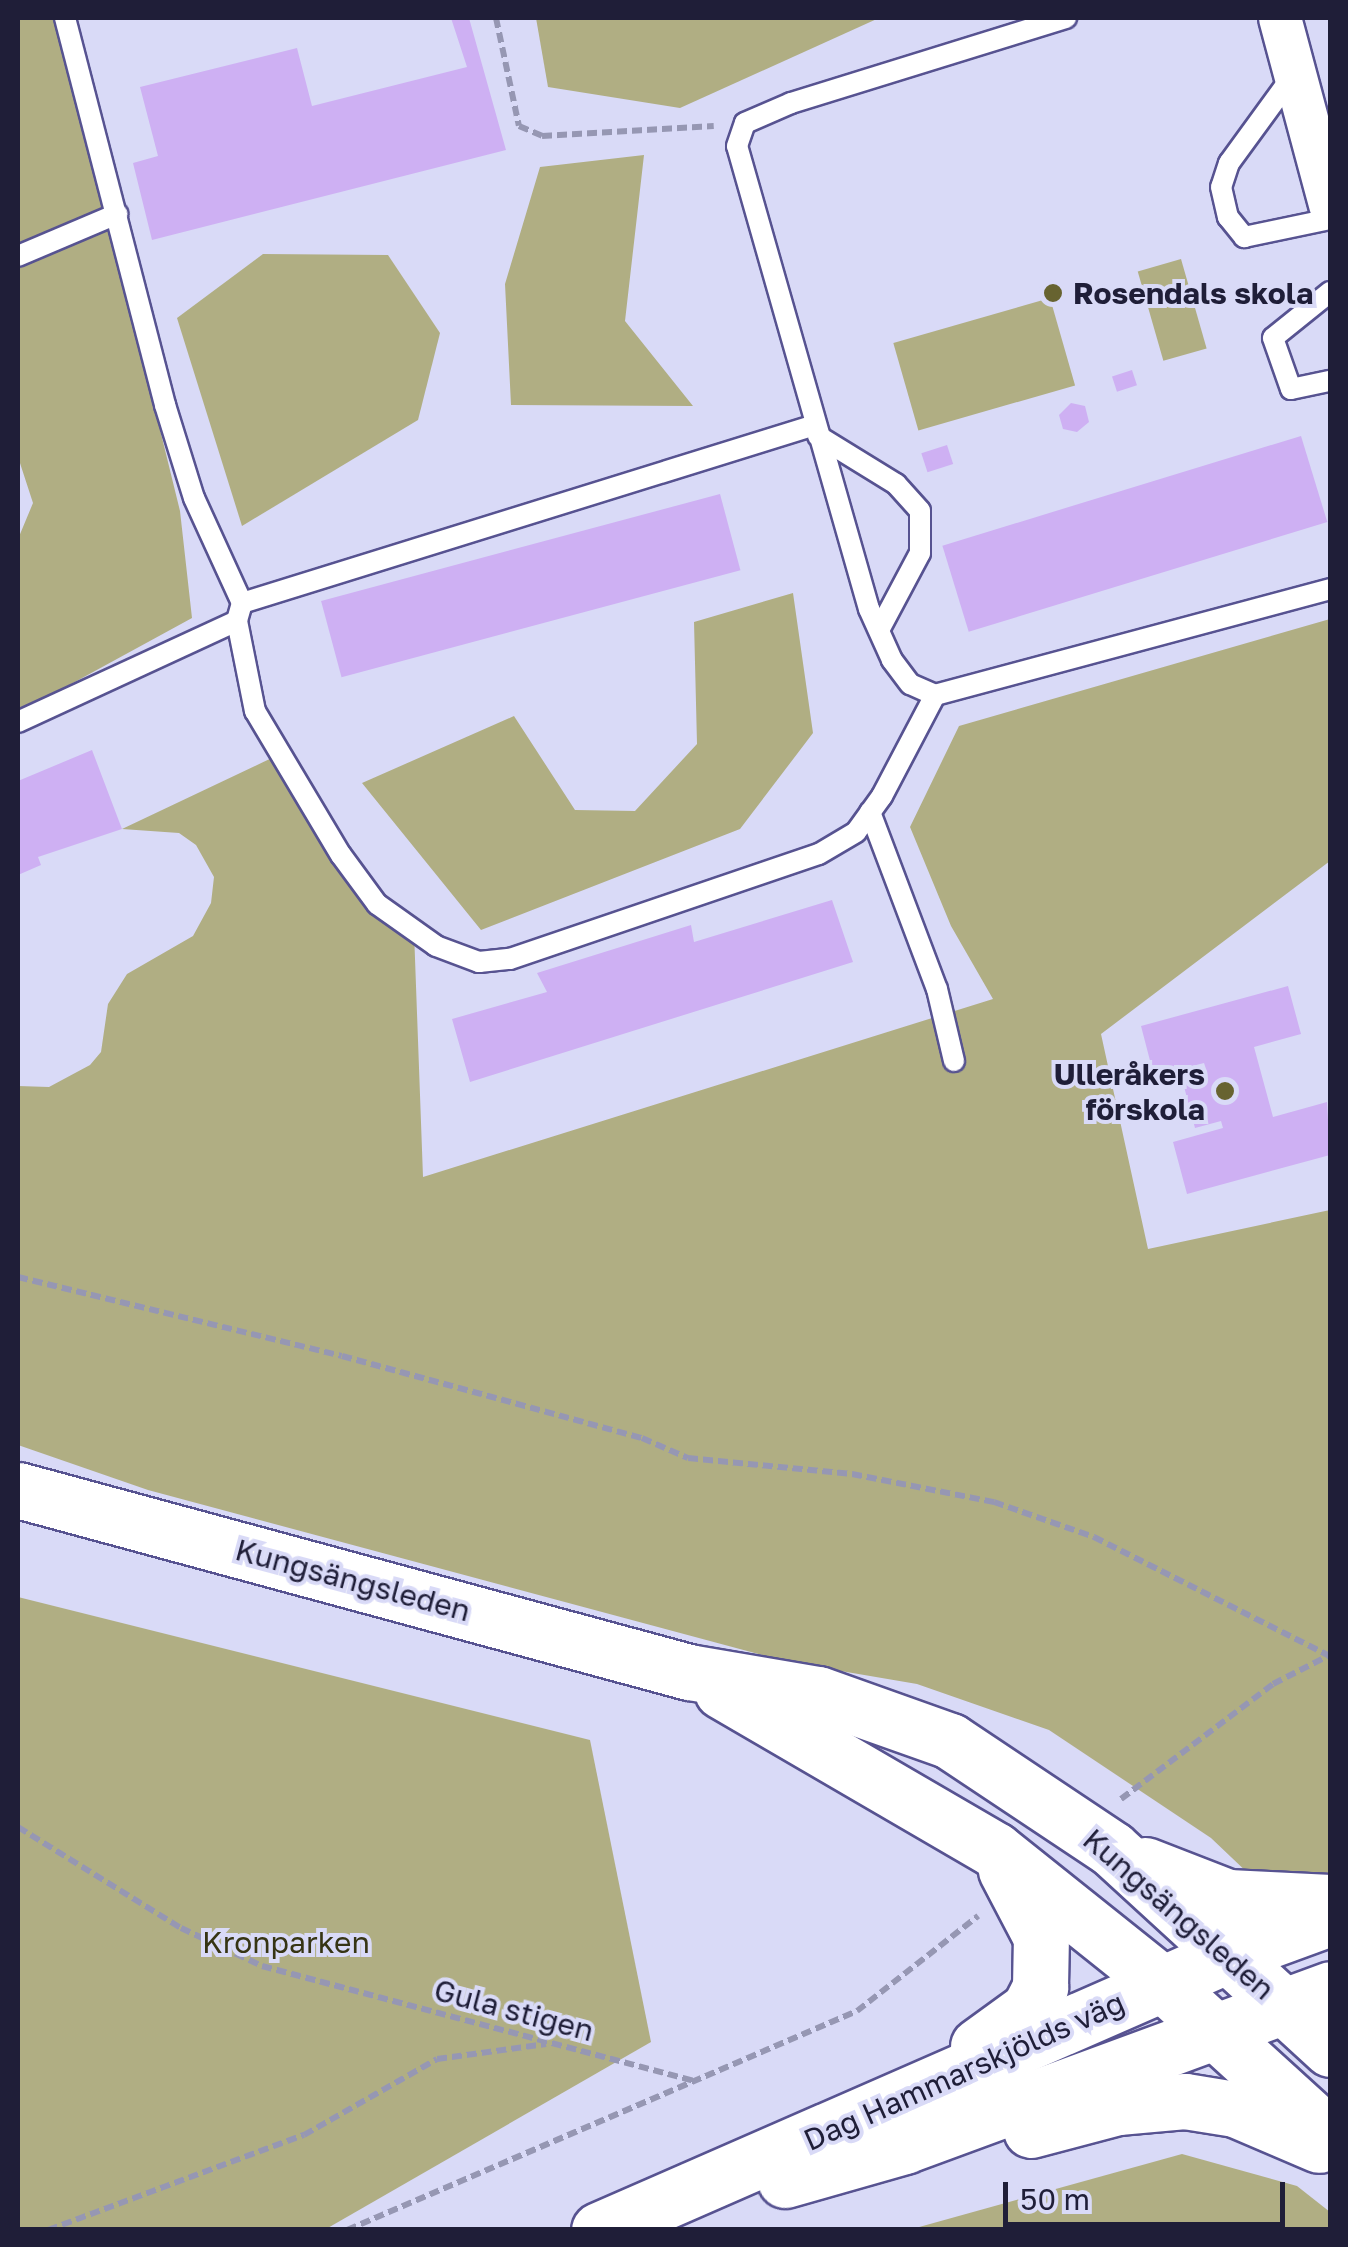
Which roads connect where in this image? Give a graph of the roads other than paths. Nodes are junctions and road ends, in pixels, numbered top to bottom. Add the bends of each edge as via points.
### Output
1 (65, 18) edge
2 (1066, 18) edge
3 (1280, 18) edge
4 (1296, 72) junction
5 (1330, 205) edge
6 (117, 214) junction
7 (1330, 218) edge
8 (18, 256) edge
9 (1330, 292) edge
10 (1330, 381) edge
11 (816, 430) junction
12 (1330, 589) edge
13 (239, 612) junction
14 (879, 630) junction
15 (935, 694) junction
16 (18, 722) edge
17 (870, 812) junction
18 (954, 1061) dead end
19 (18, 1490) edge
20 (689, 1672) junction
21 (1112, 1828) junction
22 (995, 1850) junction
23 (1330, 1902) edge
24 (1330, 1918) edge
25 (1226, 1956) junction
26 (1163, 1984) junction
27 (1307, 1997) edge
28 (1214, 2030) junction
29 (1330, 2049) edge
30 (900, 2124) junction
31 (1330, 2136) edge
32 (1330, 2151) edge
33 (599, 2230) edge
34 (614, 2230) edge

1 - 6 lane
2 - 11 lane via 745,123 738,151
3 - 4 street
4 - 5 street
4 - 7 lane via 1229,163 1220,186 1228,217 1244,238
6 - 8 lane
6 - 13 lane via 194,498
9 - 10 lane via 1273,338 1291,389
11 - 13 lane
11 - 14 lane
11 - 14 lane via 896,484 920,511 920,553
12 - 15 lane
13 - 16 lane
13 - 17 lane via 255,711 340,855 378,904 436,946 479,962 510,959 819,854 856,832
14 - 15 lane via 910,684
15 - 17 lane
17 - 18 lane via 937,988
19 - 20 main road, Kungsängsleden
20 - 21 main road, Kungsängsleden via 818,1694 950,1741
20 - 22 main road, Kungsängsleden
21 - 23 main road via 1228,1897
21 - 25 main road, Kungsängsleden
22 - 26 main road, Kungsängsleden
22 - 30 main road via 1041,1938 1040,1987 1029,2008
24 - 25 main road, Dag Hammarskjölds väg
25 - 26 main road, Dag Hammarskjölds väg
25 - 27 main road, Kungsängsleden
26 - 28 main road, Kungsängsleden
26 - 30 main road, Dag Hammarskjölds väg
27 - 28 main road, Dag Hammarskjölds väg
27 - 29 main road, Kungsängsleden
28 - 30 main road, Dag Hammarskjölds väg
28 - 31 main road, Kungsängsleden
30 - 32 main road via 1010,2136 1118,2107 1185,2101 1235,2108
30 - 33 main road, Dag Hammarskjölds väg
30 - 34 main road, Dag Hammarskjölds väg

